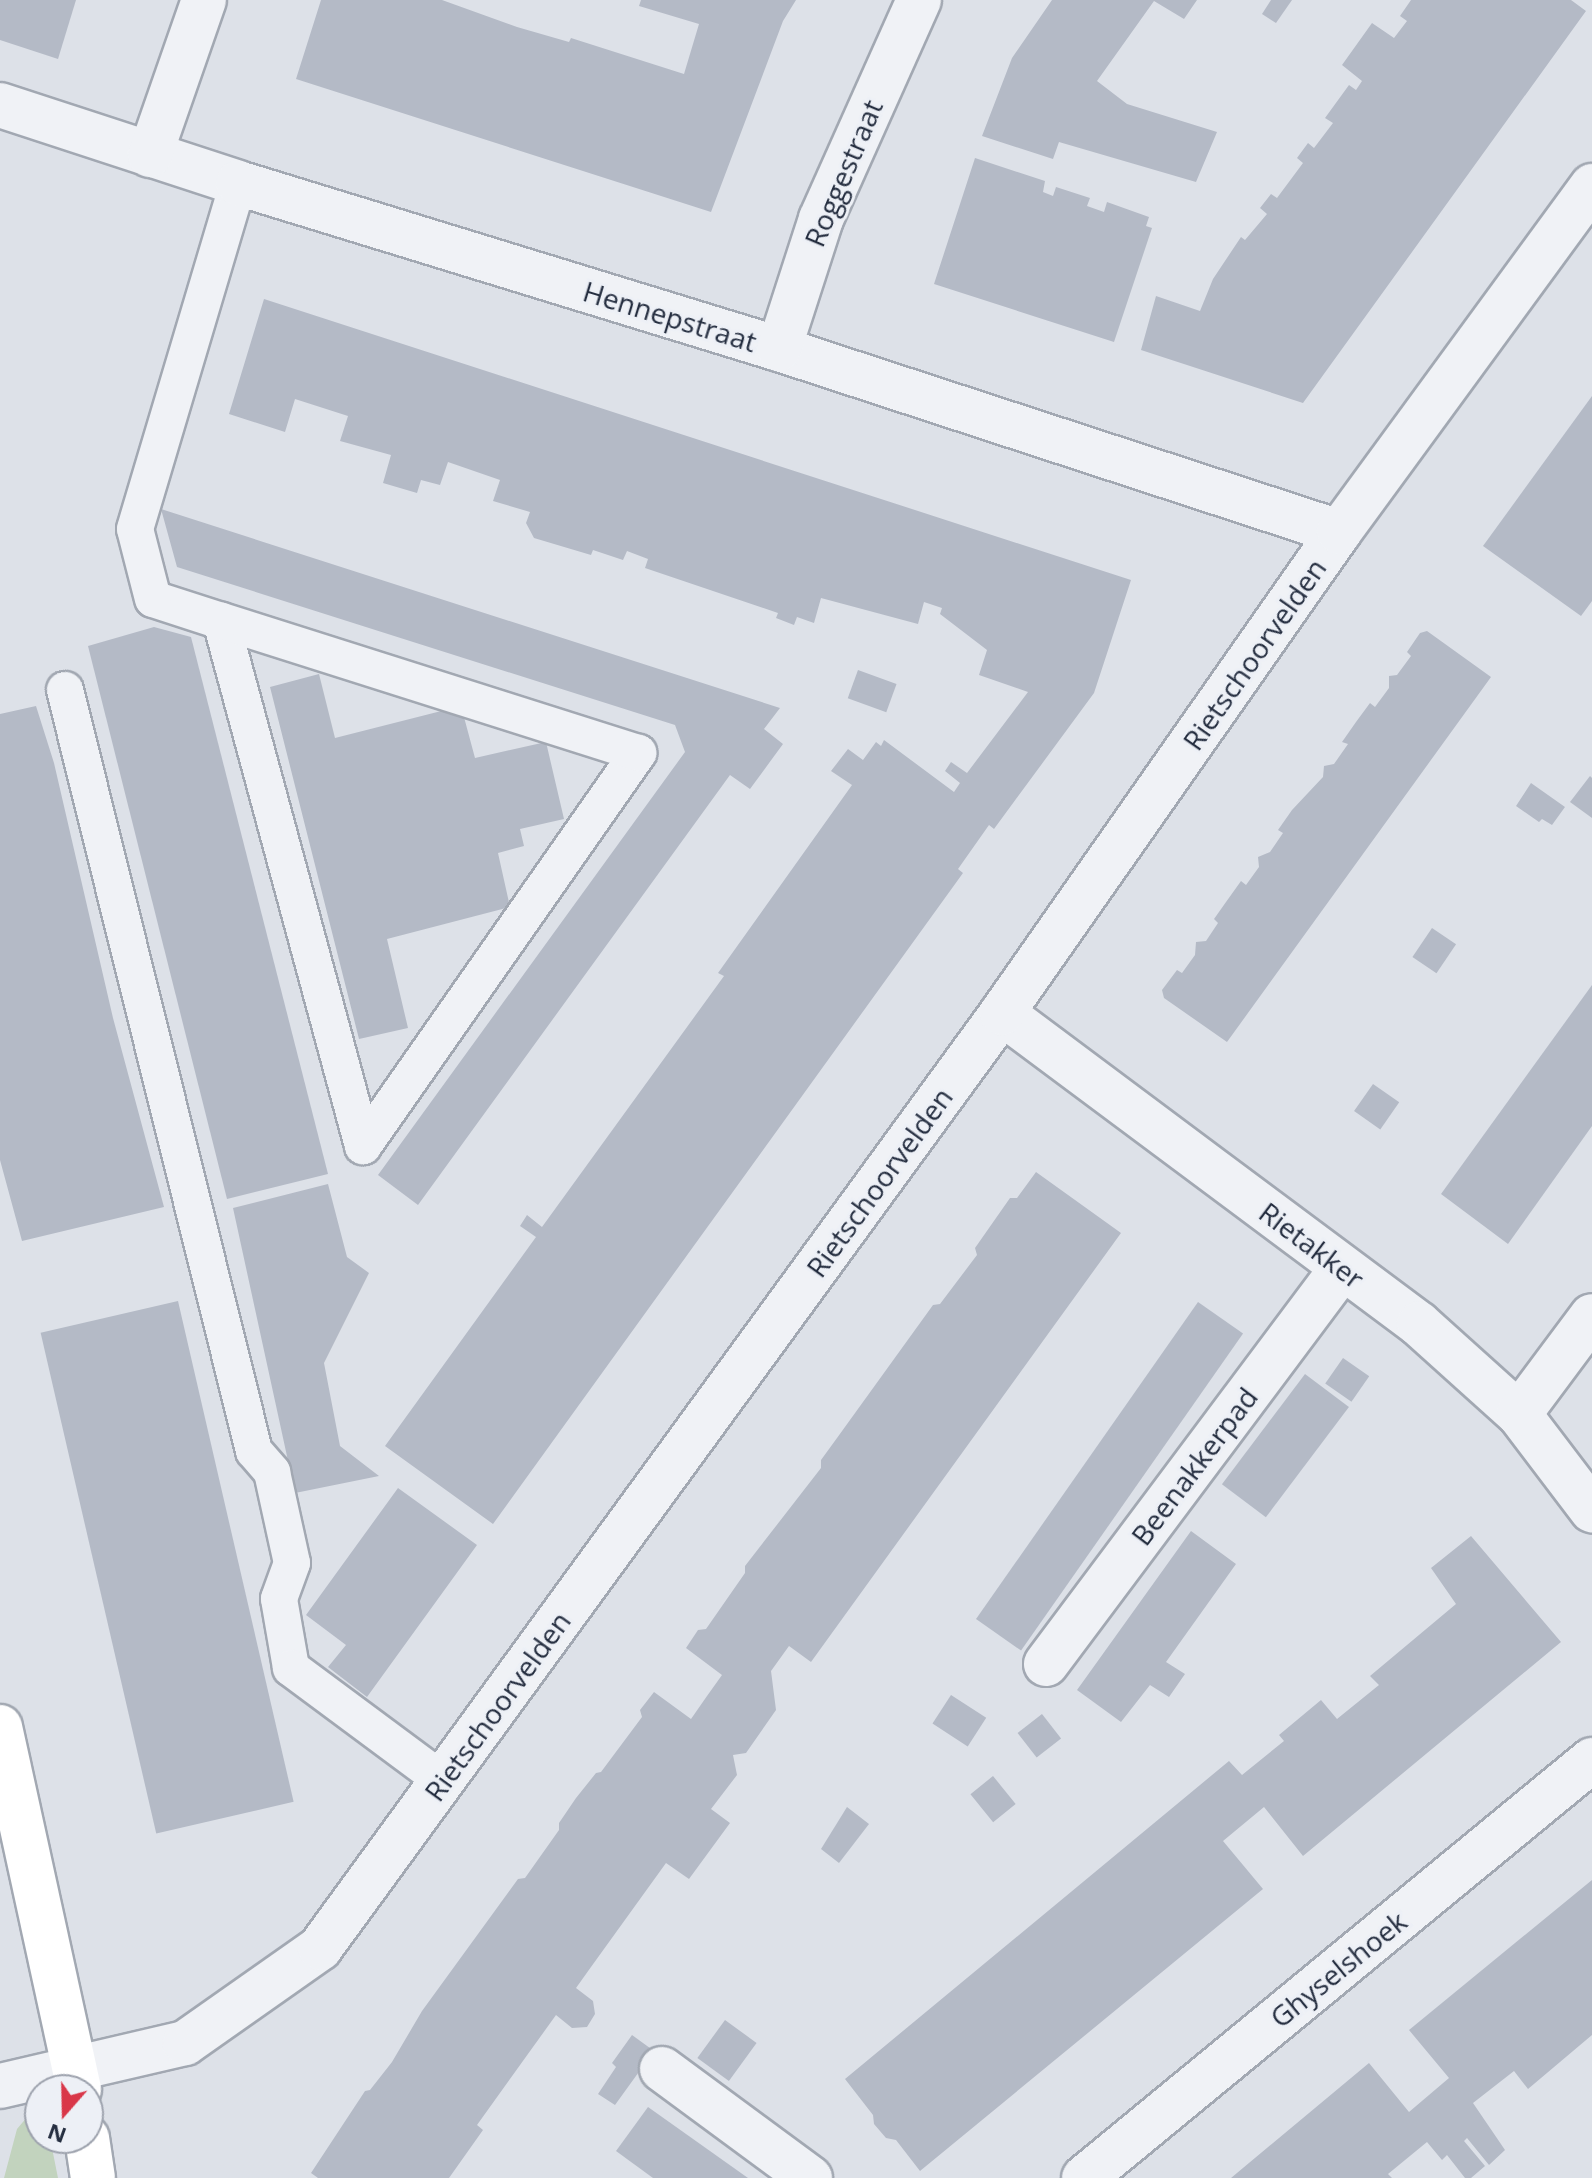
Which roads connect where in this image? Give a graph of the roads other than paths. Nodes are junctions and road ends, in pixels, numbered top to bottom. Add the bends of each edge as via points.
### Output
1 (204, 0) edge
2 (919, 0) edge
3 (0, 105) edge
4 (150, 155) junction
5 (238, 183) junction
6 (1592, 186) edge
7 (779, 349) junction
8 (1339, 532) junction
9 (221, 621) junction
10 (65, 690) dead end
11 (1002, 1013) junction
12 (1342, 1268) junction
13 (1592, 1316) edge
14 (1519, 1414) junction
15 (1592, 1510) edge
16 (1046, 1664) dead end
17 (0, 1727) edge
18 (1592, 1760) edge
19 (442, 1780) junction
20 (662, 2069) dead end
21 (76, 2074) edge
22 (92, 2074) edge
23 (24, 2084) edge
24 (0, 2086) edge
25 (89, 2154) edge
26 (93, 2178) edge
27 (810, 2178) edge
28 (1084, 2178) edge

1 - 4 street
2 - 7 street, Roggestraat via 821,219
3 - 4 street, Hennepstraat
4 - 5 street, Hennepstraat
5 - 7 street, Hennepstraat
5 - 9 lane via 135,529 153,599
6 - 8 street, Rietschoorvelden
7 - 8 street, Hennepstraat
8 - 11 street, Rietschoorvelden
9 - 9 lane via 638,753 363,1146 229,651
10 - 19 lane via 254,1451 272,1472 292,1563 279,1599 291,1668
11 - 12 street, Rietakker
11 - 19 street, Rietschoorvelden
12 - 14 street, Rietakker via 1419,1324
12 - 16 street, Beenakkerpad
13 - 14 street
14 - 15 street, Rietakker
17 - 21 street
18 - 28 street, Ghyselshoek
19 - 22 street, Rietschoorvelden via 320,1948 185,2043
20 - 27 street
23 - 24 street, Rietschoorvelden
25 - 26 street

